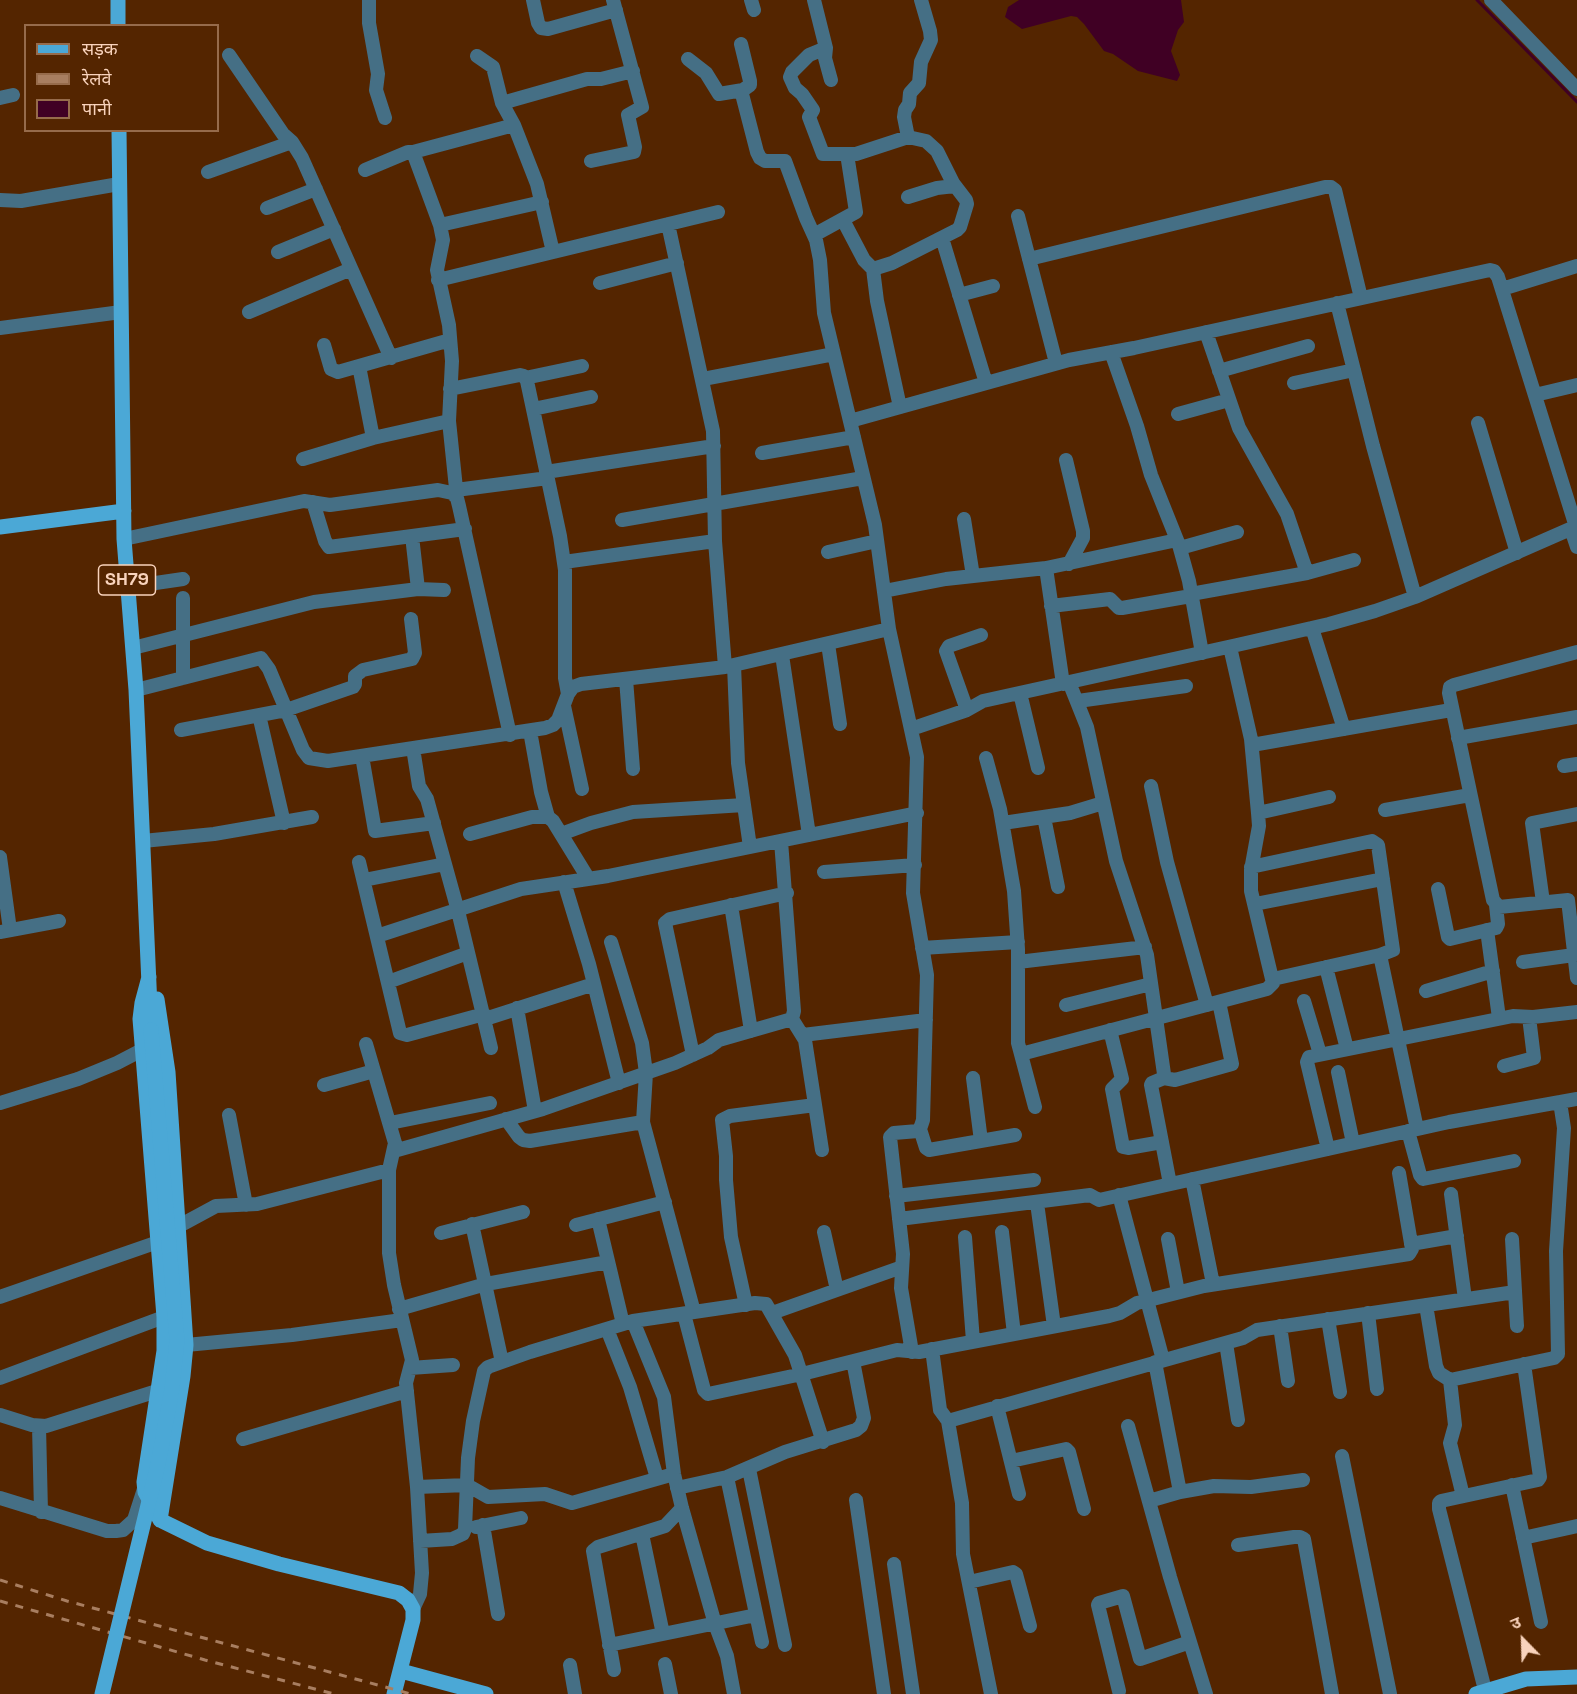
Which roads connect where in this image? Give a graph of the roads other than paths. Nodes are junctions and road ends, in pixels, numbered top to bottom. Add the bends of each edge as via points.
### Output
1 (118, 0) edge
2 (369, 0) edge
3 (534, 0) edge
4 (814, 0) edge
5 (921, 0) edge
6 (1491, 0) edge
7 (614, 5) edge
8 (118, 24) edge
9 (741, 44) dead end
10 (826, 48) junction
11 (230, 55) dead end
12 (477, 56) dead end
13 (688, 59) dead end
14 (633, 71) junction
15 (831, 80) dead end
16 (1577, 89) edge
17 (743, 90) junction
18 (502, 103) junction
19 (385, 118) dead end
20 (514, 125) junction
21 (119, 132) edge
22 (908, 137) junction
23 (292, 142) junction
24 (413, 152) junction
25 (847, 154) junction
26 (591, 161) dead end
27 (365, 170) dead end
28 (208, 172) dead end
29 (120, 184) junction
30 (955, 186) junction
31 (316, 189) junction
32 (908, 197) dead end
33 (0, 200) edge
34 (542, 202) junction
35 (267, 208) dead end
36 (718, 212) dead end
37 (1017, 216) dead end
38 (843, 220) junction
39 (669, 224) junction
40 (440, 225) junction
41 (334, 229) junction
42 (814, 235) junction
43 (942, 238) junction
44 (279, 252) dead end
45 (553, 252) junction
46 (1029, 259) junction
47 (677, 262) junction
48 (1577, 266) edge
49 (351, 269) junction
50 (873, 269) junction
51 (438, 279) junction
52 (600, 283) dead end
53 (993, 286) dead end
54 (1502, 289) junction
55 (959, 295) junction
56 (1361, 298) junction
57 (1337, 303) junction
58 (120, 312) junction
59 (249, 312) dead end
60 (0, 328) edge
61 (1206, 332) junction
62 (450, 340) junction
63 (324, 345) dead end
64 (1308, 346) dead end
65 (1111, 352) junction
66 (834, 354) junction
67 (391, 358) junction
68 (1056, 363) junction
69 (359, 366) junction
70 (582, 366) dead end
71 (1219, 370) junction
72 (1354, 370) junction
73 (525, 378) junction
74 (703, 379) junction
75 (986, 383) junction
76 (1294, 383) dead end
77 (1577, 385) edge
78 (450, 389) junction
79 (1535, 395) junction
80 (591, 397) dead end
81 (1229, 400) junction
82 (900, 407) junction
83 (533, 409) junction
84 (1178, 414) dead end
85 (449, 421) junction
86 (850, 421) junction
87 (1478, 423) dead end
88 (854, 437) junction
89 (373, 438) junction
90 (714, 446) junction
91 (762, 453) dead end
92 (303, 459) dead end
93 (1066, 460) dead end
94 (547, 475) junction
95 (863, 478) junction
96 (456, 494) junction
97 (313, 502) junction
98 (715, 505) junction
99 (124, 511) junction
100 (964, 519) dead end
101 (622, 520) dead end
102 (0, 527) edge
103 (1574, 528) edge
104 (465, 529) junction
105 (1237, 532) dead end
106 (412, 536) junction
107 (124, 539) junction
108 (715, 541) junction
109 (877, 541) junction
110 (1178, 544) junction
111 (1577, 547) edge
112 (828, 552) dead end
113 (1517, 553) junction
114 (1354, 560) dead end
115 (564, 562) junction
116 (1070, 564) junction
117 (1046, 568) junction
118 (1306, 573) junction
119 (973, 576) junction
120 (183, 579) dead end
121 (128, 586) junction
122 (418, 589) junction
123 (444, 590) dead end
124 (884, 591) junction
125 (1191, 595) junction
126 (1415, 597) junction
127 (183, 598) dead end
128 (1052, 606) junction
129 (411, 619) dead end
130 (1312, 628) junction
131 (889, 629) junction
132 (183, 634) junction
133 (981, 634) dead end
134 (828, 644) junction
135 (1230, 647) junction
136 (132, 648) junction
137 (1577, 652) edge
138 (1202, 653) junction
139 (782, 655) junction
140 (729, 666) junction
141 (183, 678) junction
142 (626, 679) junction
143 (1066, 683) junction
144 (1186, 686) dead end
145 (136, 690) junction
146 (1020, 693) junction
147 (566, 700) junction
148 (1078, 701) junction
149 (286, 710) junction
150 (967, 710) junction
151 (1451, 710) junction
152 (259, 715) junction
153 (1577, 717) edge
154 (840, 724) dead end
155 (911, 729) junction
156 (1344, 729) junction
157 (181, 730) dead end
158 (530, 731) junction
159 (510, 735) junction
160 (1458, 738) junction
161 (1252, 745) junction
162 (413, 748) junction
163 (362, 756) junction
164 (986, 758) dead end
165 (1038, 768) dead end
166 (633, 769) dead end
167 (1151, 786) dead end
168 (582, 789) dead end
169 (1470, 795) junction
170 (1329, 797) dead end
171 (1103, 803) junction
172 (744, 805) junction
173 (1385, 810) dead end
174 (917, 813) junction
175 (1258, 813) junction
176 (1577, 814) edge
177 (312, 817) dead end
178 (548, 817) junction
179 (1044, 817) junction
180 (284, 823) junction
181 (434, 823) junction
182 (1003, 823) junction
183 (470, 834) dead end
184 (561, 834) junction
185 (809, 835) junction
186 (143, 841) junction
187 (781, 841) junction
188 (750, 847) junction
189 (0, 856) edge
190 (359, 862) dead end
191 (445, 864) junction
192 (915, 865) junction
193 (1251, 867) junction
194 (824, 872) dead end
195 (588, 878) junction
196 (1383, 879) junction
197 (364, 880) junction
198 (2, 881) edge
199 (564, 882) junction
200 (1058, 887) dead end
201 (1438, 889) dead end
202 (787, 893) junction
203 (1543, 902) junction
204 (1255, 904) junction
205 (732, 905) junction
206 (1496, 905) junction
207 (458, 911) junction
208 (59, 921) dead end
209 (1487, 930) junction
210 (5, 931) edge
211 (377, 936) junction
212 (611, 942) dead end
213 (1018, 942) junction
214 (1144, 947) junction
215 (922, 948) junction
216 (468, 953) junction
217 (1380, 955) junction
218 (1574, 955) junction
219 (1018, 962) junction
220 (1523, 962) dead end
221 (1326, 967) junction
222 (1493, 971) junction
223 (149, 977) junction
224 (1577, 978) edge
225 (1273, 979) junction
226 (388, 982) junction
227 (594, 984) junction
228 (1151, 984) junction
229 (1426, 991) dead end
230 (1304, 1000) dead end
231 (1213, 1003) junction
232 (1066, 1005) dead end
233 (518, 1008) junction
234 (1577, 1012) edge
235 (484, 1016) junction
236 (1529, 1017) junction
237 (1155, 1018) junction
238 (1499, 1018) junction
239 (792, 1019) junction
240 (926, 1020) junction
241 (1110, 1030) junction
242 (751, 1031) junction
243 (803, 1035) junction
244 (1398, 1040) junction
245 (366, 1044) dead end
246 (491, 1048) dead end
247 (1347, 1049) junction
248 (142, 1050) junction
249 (1021, 1054) junction
250 (1320, 1054) junction
251 (693, 1055) junction
252 (1504, 1066) dead end
253 (374, 1071) junction
254 (1338, 1072) dead end
255 (646, 1073) junction
256 (973, 1078) dead end
257 (1164, 1078) junction
258 (619, 1083) junction
259 (324, 1085) dead end
260 (1577, 1099) edge
261 (490, 1102) dead end
262 (1560, 1102) junction
263 (0, 1103) edge
264 (815, 1105) junction
265 (1035, 1107) dead end
266 (535, 1111) junction
267 (229, 1115) dead end
268 (506, 1119) junction
269 (643, 1122) junction
270 (390, 1123) junction
271 (920, 1129) junction
272 (1412, 1130) junction
273 (1015, 1135) dead end
274 (981, 1141) junction
275 (1162, 1142) junction
276 (1353, 1143) junction
277 (1328, 1149) junction
278 (394, 1150) junction
279 (822, 1150) dead end
280 (1514, 1161) dead end
281 (390, 1170) junction
282 (1398, 1173) dead end
283 (1192, 1179) junction
284 (1034, 1180) dead end
285 (1170, 1184) junction
286 (1451, 1194) dead end
287 (1119, 1195) junction
288 (896, 1196) junction
289 (665, 1202) junction
290 (1037, 1203) junction
291 (246, 1205) junction
292 (523, 1212) dead end
293 (598, 1219) junction
294 (899, 1219) junction
295 (472, 1224) junction
296 (576, 1225) dead end
297 (179, 1226) junction
298 (824, 1232) dead end
299 (1002, 1232) dead end
300 (441, 1233) dead end
301 (1457, 1236) junction
302 (965, 1237) dead end
303 (1168, 1239) dead end
304 (1512, 1239) dead end
305 (158, 1242) junction
306 (1411, 1244) junction
307 (608, 1262) junction
308 (902, 1267) junction
309 (486, 1284) junction
310 (1213, 1284) junction
311 (837, 1290) junction
312 (1178, 1292) junction
313 (1515, 1292) junction
314 (0, 1297) edge
315 (1465, 1299) junction
316 (1147, 1300) junction
317 (746, 1305) junction
318 (1426, 1305) junction
319 (689, 1313) junction
320 (772, 1313) junction
321 (1368, 1313) junction
322 (401, 1314) junction
323 (164, 1317) junction
324 (1328, 1319) junction
325 (628, 1323) junction
326 (1054, 1326) junction
327 (1280, 1326) junction
328 (1517, 1326) dead end
329 (607, 1329) junction
330 (1014, 1334) junction
331 (972, 1341) junction
332 (1226, 1343) junction
333 (186, 1345) junction
334 (932, 1349) junction
335 (912, 1352) junction
336 (853, 1361) junction
337 (1159, 1361) junction
338 (502, 1362) junction
339 (1524, 1364) junction
340 (453, 1365) dead end
341 (410, 1368) junction
342 (802, 1374) junction
343 (0, 1378) edge
344 (1450, 1380) junction
345 (1288, 1381) dead end
346 (1377, 1389) dead end
347 (157, 1391) junction
348 (406, 1391) junction
349 (1340, 1392) dead end
350 (997, 1406) junction
351 (0, 1415) edge
352 (1238, 1420) dead end
353 (948, 1421) junction
354 (39, 1426) junction
355 (1128, 1426) dead end
356 (243, 1439) dead end
357 (823, 1442) junction
358 (1342, 1456) dead end
359 (1011, 1461) junction
360 (750, 1469) junction
361 (674, 1474) junction
362 (657, 1478) junction
363 (727, 1478) junction
364 (1303, 1480) dead end
365 (467, 1485) junction
366 (1512, 1485) junction
367 (417, 1487) junction
368 (677, 1488) junction
369 (144, 1489) junction
370 (1180, 1492) junction
371 (1019, 1494) dead end
372 (1463, 1496) junction
373 (0, 1498) edge
374 (856, 1500) dead end
375 (1149, 1500) junction
376 (682, 1508) junction
377 (1084, 1509) dead end
378 (40, 1512) junction
379 (521, 1518) dead end
380 (159, 1521) junction
381 (483, 1526) junction
382 (1577, 1526) edge
383 (465, 1529) junction
384 (642, 1534) junction
385 (1523, 1538) junction
386 (420, 1541) junction
387 (1238, 1545) dead end
388 (894, 1564) dead end
389 (969, 1582) junction
390 (413, 1609) junction
391 (498, 1614) dead end
392 (756, 1615) junction
393 (1541, 1622) dead end
394 (715, 1624) junction
395 (1030, 1626) dead end
396 (663, 1634) junction
397 (762, 1642) dead end
398 (1190, 1642) junction
399 (609, 1645) junction
400 (784, 1645) dead end
401 (665, 1664) dead end
402 (570, 1665) dead end
403 (614, 1670) dead end
404 (401, 1671) junction
405 (1577, 1677) edge
406 (1119, 1691) dead end
407 (1482, 1693) edge
408 (102, 1694) edge
409 (394, 1694) edge
410 (486, 1694) edge
411 (575, 1694) edge
412 (671, 1694) edge
413 (734, 1694) edge
414 (884, 1694) edge
415 (913, 1694) edge
416 (991, 1694) edge
417 (1206, 1694) edge
418 (1332, 1694) edge
419 (1390, 1694) edge

1 - 8 main road
2 - 19 street via 378,74 376,90
3 - 7 street via 538,23 548,29
4 - 10 street
5 - 22 street via 931,40 920,66 919,83 910,93 905,110
6 - 16 street
7 - 14 street
9 - 17 street via 750,81
10 - 15 street
10 - 25 street via 809,55 790,77 813,110 809,117 823,154
11 - 23 street
12 - 18 street via 493,67
13 - 17 street via 706,73 719,94
14 - 18 street
14 - 26 street via 643,102 640,110 628,115 635,150
17 - 42 street via 757,152 765,161 785,161
18 - 20 street
20 - 24 street
20 - 34 street
21 - 29 main road, SH79
22 - 25 street
22 - 30 street via 932,145
23 - 28 street
23 - 31 street
24 - 27 street
24 - 40 street
25 - 38 street via 856,209
29 - 33 street via 21,201
29 - 58 main road, SH79
30 - 32 street
30 - 43 street via 967,204 960,227
31 - 35 street
31 - 41 street
34 - 40 street
34 - 45 street
36 - 39 street
37 - 46 street
38 - 42 street
38 - 50 street
39 - 45 street
39 - 47 street
40 - 51 street via 443,240
41 - 44 street
41 - 49 street
42 - 66 street via 824,313
43 - 50 street
43 - 55 street
45 - 51 street
46 - 56 street via 1331,187 1335,190
46 - 68 street
47 - 52 street
47 - 74 street
48 - 54 street
49 - 59 street
49 - 67 street
50 - 82 street
51 - 62 street
53 - 55 street
54 - 56 street via 1497,273 1490,270
54 - 79 street
55 - 75 street
56 - 57 street
57 - 61 street
57 - 72 street
58 - 60 street
58 - 99 main road, SH79
61 - 65 street
61 - 71 street
62 - 67 street
62 - 78 street
63 - 69 street via 334,371
64 - 71 street
65 - 68 street
65 - 110 street
66 - 74 street
66 - 86 street
67 - 69 street
68 - 75 street
69 - 89 street
70 - 73 street
71 - 81 street
72 - 76 street
72 - 126 street
73 - 78 street via 520,375
73 - 83 street
74 - 90 street
75 - 82 street
77 - 79 street
78 - 85 street
79 - 103 street
80 - 83 street
81 - 84 street
81 - 118 street via 1242,434 1287,514
82 - 86 street
83 - 94 street
85 - 89 street
85 - 96 street
86 - 88 street
87 - 113 street
88 - 91 street
88 - 95 street
89 - 92 street
90 - 94 street
90 - 98 street
93 - 116 street via 1083,531
94 - 96 street
94 - 115 street
95 - 98 street
95 - 109 street
96 - 97 street via 438,490 330,505
96 - 104 street
97 - 106 street via 329,547
97 - 107 street
98 - 101 street
98 - 108 street
99 - 102 main road
99 - 107 main road, SH79
100 - 119 street
103 - 111 street
103 - 113 street
104 - 106 street
104 - 159 street
105 - 110 street
106 - 122 street
107 - 121 main road, SH79
108 - 115 street
108 - 140 street
109 - 112 street
109 - 124 street
110 - 116 street
110 - 125 street
113 - 126 street
114 - 118 street
115 - 147 street
116 - 117 street
117 - 119 street
117 - 128 street
118 - 125 street
119 - 124 street
120 - 121 street
121 - 136 main road, SH79
122 - 123 street
122 - 132 street via 314,602
124 - 131 street
125 - 128 street via 1122,609 1110,599
125 - 138 street
126 - 130 street
127 - 132 street
128 - 143 street
129 - 149 street via 415,653 412,659 363,670 355,676 352,687
130 - 135 street
130 - 156 street
131 - 134 street
131 - 155 street
132 - 136 street
132 - 141 street
133 - 150 street via 949,646 946,651
134 - 139 street
134 - 154 street
135 - 138 street
135 - 161 street
136 - 145 main road, SH79
137 - 151 street via 1454,685 1449,693
138 - 143 street
139 - 140 street
139 - 185 street
140 - 142 street
140 - 172 street
141 - 145 street
141 - 149 street via 261,658
142 - 147 street via 581,684 573,687
142 - 166 street
143 - 146 street
143 - 148 street
144 - 148 street
145 - 186 main road, SH79
146 - 150 street via 983,701
146 - 165 street
147 - 158 street via 553,725
147 - 168 street
148 - 171 street
149 - 152 street
149 - 163 street via 309,758 328,761
150 - 155 street
151 - 156 street
151 - 160 street
152 - 157 street
152 - 180 street
153 - 160 street
155 - 174 street via 917,757
156 - 161 street
158 - 159 street
158 - 178 street
159 - 162 street
160 - 169 street
161 - 175 street
162 - 163 street
162 - 181 street via 419,786 428,799
163 - 181 street via 375,831
164 - 182 street
167 - 231 street via 1167,862
169 - 173 street
169 - 206 street
170 - 175 street
171 - 179 street
171 - 214 street via 1116,861
172 - 184 street via 633,812
172 - 188 street
174 - 185 street
174 - 192 street
175 - 193 street
176 - 203 street via 1532,823
177 - 180 street
178 - 183 street via 532,817
178 - 184 street
179 - 182 street
179 - 200 street
180 - 186 street
181 - 191 street
182 - 213 street
184 - 195 street
185 - 187 street
186 - 223 main road, SH79
187 - 188 street
187 - 202 street
188 - 195 street
189 - 198 street
190 - 197 street
191 - 197 street
191 - 207 street
192 - 194 street
192 - 215 street via 913,893
193 - 196 street via 1372,841 1378,845
193 - 204 street
195 - 199 street
196 - 204 street
196 - 217 street via 1393,947
197 - 211 street
198 - 210 street
199 - 207 street via 521,889
199 - 227 street
201 - 209 street via 1448,938
202 - 205 street
202 - 239 street
203 - 206 street
203 - 218 street via 1568,900
204 - 225 street
205 - 242 street
205 - 251 street via 665,923
206 - 209 street via 1498,926
207 - 211 street
207 - 216 street
208 - 210 street
209 - 222 street
211 - 226 street
212 - 255 street via 639,1031
213 - 215 street
213 - 219 street
214 - 219 street
214 - 228 street
215 - 240 street via 927,975
216 - 226 street
216 - 235 street
217 - 221 street
217 - 244 street
218 - 220 street
218 - 224 street
219 - 249 street via 1017,1031
221 - 225 street
221 - 247 street
222 - 229 street
222 - 238 street
223 - 248 main road, SH79 via 141,1003
223 - 297 main road, SH79 via 158,1001 168,1072
223 - 408 main road, SH79, bridge via 177,1340 158,1464
225 - 231 street via 1267,989
226 - 235 street via 402,1034
227 - 233 street
227 - 258 street
228 - 232 street
228 - 237 street
230 - 250 street
231 - 237 street
231 - 257 street via 1232,1064 1175,1080
233 - 235 street
233 - 266 street
234 - 236 street
235 - 246 street
236 - 238 street
236 - 252 street via 1534,1058
237 - 241 street
237 - 257 street
238 - 244 street
239 - 242 street
239 - 243 street
240 - 243 street
240 - 271 street
241 - 249 street
241 - 275 street via 1122,1079 1112,1089 1123,1147
242 - 251 street via 719,1040
243 - 264 street
244 - 247 street
244 - 272 street
245 - 253 street
247 - 250 street
248 - 263 street via 78,1079
248 - 305 main road, SH79
249 - 265 street
250 - 277 street via 1306,1062
251 - 255 street
253 - 259 street
253 - 270 street
254 - 276 street
255 - 258 street
255 - 269 street
256 - 274 street
257 - 275 street via 1151,1085
258 - 266 street
260 - 262 street
261 - 270 street
262 - 272 street
262 - 339 street via 1564,1128 1556,1251 1558,1354
264 - 279 street
264 - 317 street via 722,1120 731,1237
266 - 268 street
267 - 291 street
268 - 269 street via 519,1137 530,1141
268 - 278 street
269 - 289 street
270 - 278 street
271 - 274 street via 929,1150
271 - 288 street via 890,1137
272 - 276 street
272 - 280 street via 1423,1179
273 - 274 street
275 - 285 street
276 - 277 street
277 - 283 street
278 - 281 street
281 - 291 street
281 - 322 street via 389,1253
282 - 306 street
283 - 285 street
283 - 310 street
284 - 288 street
285 - 287 street
286 - 301 street
287 - 290 street via 1099,1200 1090,1195
287 - 316 street
288 - 294 street
289 - 293 street
289 - 319 street
290 - 294 street
290 - 326 street
291 - 297 street via 216,1206
292 - 295 street
293 - 296 street
293 - 307 street
294 - 308 street
295 - 300 street
295 - 309 street
297 - 333 main road, SH79
298 - 311 street
299 - 330 street
301 - 306 street
301 - 315 street
302 - 331 street
303 - 312 street
304 - 313 street
305 - 314 street
305 - 323 main road, SH79
306 - 310 street via 1409,1254
307 - 309 street
307 - 325 street
308 - 311 street
308 - 335 street
309 - 322 street
309 - 338 street
310 - 312 street
311 - 320 street
312 - 316 street
313 - 315 street
313 - 328 street
315 - 318 street
316 - 326 street via 1120,1313
316 - 337 street
317 - 319 street
317 - 320 street via 765,1304
318 - 321 street
318 - 344 street via 1436,1366
319 - 325 street
319 - 342 street via 708,1395
320 - 342 street
321 - 324 street
321 - 346 street
322 - 333 street via 291,1335
322 - 341 street via 412,1360
323 - 343 street
323 - 347 main road, SH79 via 164,1352
324 - 327 street
324 - 349 street
325 - 329 street
325 - 361 street via 662,1389
326 - 330 street
327 - 332 street via 1257,1330
327 - 345 street
329 - 338 street
329 - 362 street via 630,1387
330 - 331 street
331 - 334 street
332 - 337 street
332 - 352 street
333 - 380 main road, SH79
334 - 335 street
334 - 353 street via 940,1410
335 - 336 street via 897,1350
336 - 342 street
336 - 357 street via 864,1418 855,1430
337 - 350 street
337 - 370 street
338 - 365 street via 488,1367 482,1375
339 - 344 street
339 - 366 street via 1541,1473 1538,1480
340 - 341 street
341 - 348 street
342 - 357 street
344 - 372 street via 1455,1425 1450,1443
347 - 354 street
347 - 369 main road, SH79
348 - 356 street
348 - 367 street
350 - 353 street
350 - 359 street
351 - 354 street
353 - 389 street via 959,1482 963,1554
354 - 378 street
355 - 375 street
357 - 360 street via 785,1452
358 - 419 street
359 - 371 street
359 - 377 street via 1066,1449
360 - 363 street
360 - 400 street
361 - 362 street
361 - 368 street
362 - 365 street via 572,1503 545,1494 488,1497
363 - 368 street
363 - 392 street
364 - 370 street
365 - 367 street
365 - 383 street
366 - 372 street
366 - 385 street
367 - 386 street
368 - 376 street
369 - 378 street via 134,1520 123,1530 107,1531
369 - 380 main road
370 - 375 street
372 - 407 street via 1441,1501 1439,1509
373 - 378 street
374 - 414 street
375 - 398 street
376 - 384 street via 665,1526
376 - 394 street
379 - 381 street
380 - 390 main road via 207,1543 399,1593
381 - 383 street
381 - 391 street
382 - 385 street
383 - 386 street via 452,1539
384 - 396 street
384 - 399 street via 593,1551
385 - 393 street
386 - 390 street via 422,1586
387 - 418 street via 1304,1539
388 - 415 street
389 - 395 street via 1016,1574
389 - 416 street
390 - 404 main road
392 - 394 street
392 - 397 street
394 - 396 street
394 - 413 street via 727,1656
396 - 399 street
398 - 406 street via 1140,1659 1123,1596 1099,1603
398 - 417 street
399 - 403 street
401 - 412 street
402 - 411 street
404 - 409 main road
404 - 410 main road
405 - 407 main road via 1526,1679

